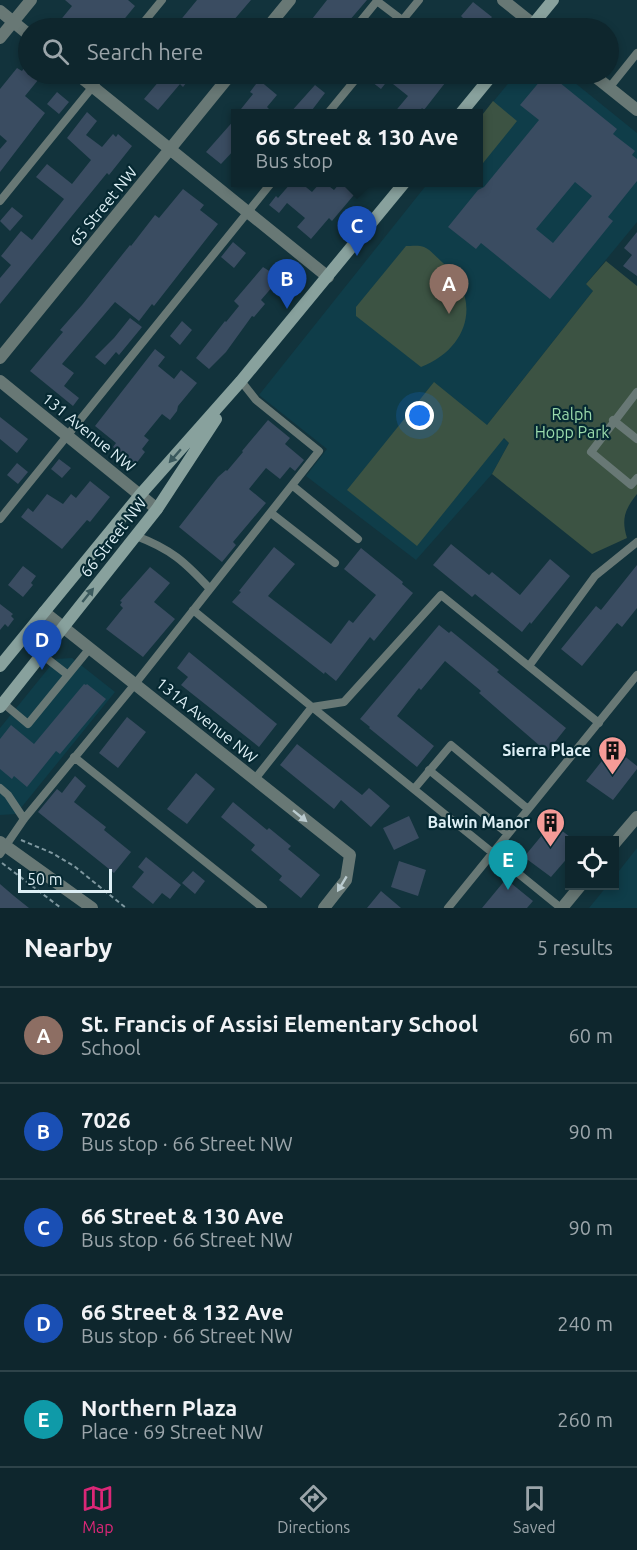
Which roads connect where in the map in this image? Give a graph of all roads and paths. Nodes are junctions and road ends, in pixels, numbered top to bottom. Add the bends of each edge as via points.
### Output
1 (31, 0) edge
2 (162, 0) edge
3 (290, 0) edge
4 (419, 0) edge
5 (503, 0) edge
6 (553, 0) edge
7 (0, 10) edge
8 (147, 18) edge
9 (275, 18) edge
10 (363, 18) edge
11 (399, 18) edge
12 (404, 18) edge
13 (524, 18) edge
14 (540, 18) edge
15 (14, 21) junction
16 (18, 25) edge
17 (0, 38) edge
18 (637, 53) edge
19 (619, 76) edge
20 (90, 84) edge
21 (223, 84) edge
22 (352, 84) edge
23 (485, 84) edge
24 (604, 84) edge
25 (612, 84) edge
26 (93, 86) junction
27 (609, 88) junction
28 (332, 109) edge
29 (465, 109) edge
30 (637, 110) edge
31 (171, 149) junction
32 (270, 187) edge
33 (402, 187) edge
34 (0, 201) edge
35 (249, 212) junction
36 (328, 277) junction
37 (0, 358) edge
38 (0, 381) edge
39 (241, 381) junction
40 (637, 392) edge
41 (613, 420) junction
42 (67, 436) junction
43 (637, 439) edge
44 (637, 478) edge
45 (293, 486) junction
46 (140, 495) junction
47 (157, 509) junction
48 (271, 513) junction
49 (0, 519) edge
50 (136, 536) junction
51 (358, 539) dead end
52 (637, 543) edge
53 (335, 563) dead end
54 (210, 589) junction
55 (193, 610) junction
56 (44, 612) junction
57 (63, 627) junction
58 (90, 648) junction
59 (41, 654) junction
60 (0, 666) edge
61 (529, 666) junction
62 (68, 675) junction
63 (637, 675) edge
64 (135, 684) junction
65 (2, 705) edge
66 (312, 707) junction
67 (598, 723) junction
68 (74, 757) junction
69 (429, 770) junction
70 (255, 779) junction
71 (0, 788) edge
72 (414, 789) junction
73 (528, 809) junction
74 (637, 817) edge
75 (24, 819) junction
76 (508, 834) junction
77 (13, 835) junction
78 (619, 839) edge
79 (2, 848) edge
80 (493, 853) junction
81 (0, 861) edge
82 (577, 890) edge
83 (61, 908) edge
84 (92, 908) edge
85 (126, 908) edge
86 (263, 908) edge
87 (324, 908) edge
88 (448, 908) edge
89 (562, 908) edge

1 - 15 street
2 - 8 lane
3 - 9 street
4 - 12 lane
5 - 13 street
6 - 14 main road
7 - 15 street
10 - 11 lane via 377,1
15 - 16 street
15 - 17 street
18 - 19 lane
20 - 26 street
21 - 31 street, 65 Street NW
22 - 28 lane
23 - 29 main road
24 - 27 street
25 - 27 lane
26 - 31 street
26 - 34 lane
27 - 30 street
31 - 35 street
31 - 37 street, 65 Street NW
32 - 35 lane
33 - 36 main road, 66 Street NW
35 - 36 street
35 - 42 lane
36 - 39 main road, 66 Street NW
38 - 42 street, 131 Avenue NW
39 - 45 lane via 256,400 319,451
39 -> 46 main road, 66 Street NW
39 - 47 main road, 66 Street NW
40 - 41 lane
41 - 43 lane
41 - 44 lane via 591,452 631,485
42 - 46 street, 131 Avenue NW
42 - 49 lane
45 - 48 lane
45 - 51 lane
46 - 47 street, 131 Avenue NW
46 - 56 main road, 66 Street NW
47 - 50 main road, 66 Street NW
48 - 53 lane
48 - 54 lane
50 - 54 lane via 161,546
57 -> 50 main road, 66 Street NW
52 - 61 lane via 595,576
54 - 55 lane
55 - 64 lane
55 - 66 lane
56 - 57 street, 131A Avenue NW
56 - 60 main road, 66 Street NW
57 - 58 street, 131A Avenue NW
57 - 59 main road, 66 Street NW
58 - 62 lane
58 - 64 street, 131A Avenue NW
59 - 62 lane
59 - 65 main road, 66 Street NW
61 - 66 lane via 441,595 344,702
61 - 67 lane
62 - 65 lane via 28,724
63 - 67 lane
64 - 68 lane
64 - 70 street, 131A Avenue NW
66 - 70 lane
66 - 72 lane
67 - 73 lane
68 - 75 lane
68 - 86 lane
69 - 72 lane
69 - 73 lane via 451,745
69 - 76 lane
70 -> 87 street, 131A Avenue NW via 350,855 346,880
71 - 75 lane
72 - 80 lane
73 - 76 lane
74 - 78 street
75 - 77 lane
76 - 80 lane
77 - 79 lane
77 - 85 path via 74,866
79 - 84 street
80 - 88 lane
80 - 89 lane
81 - 83 path
82 - 89 street

